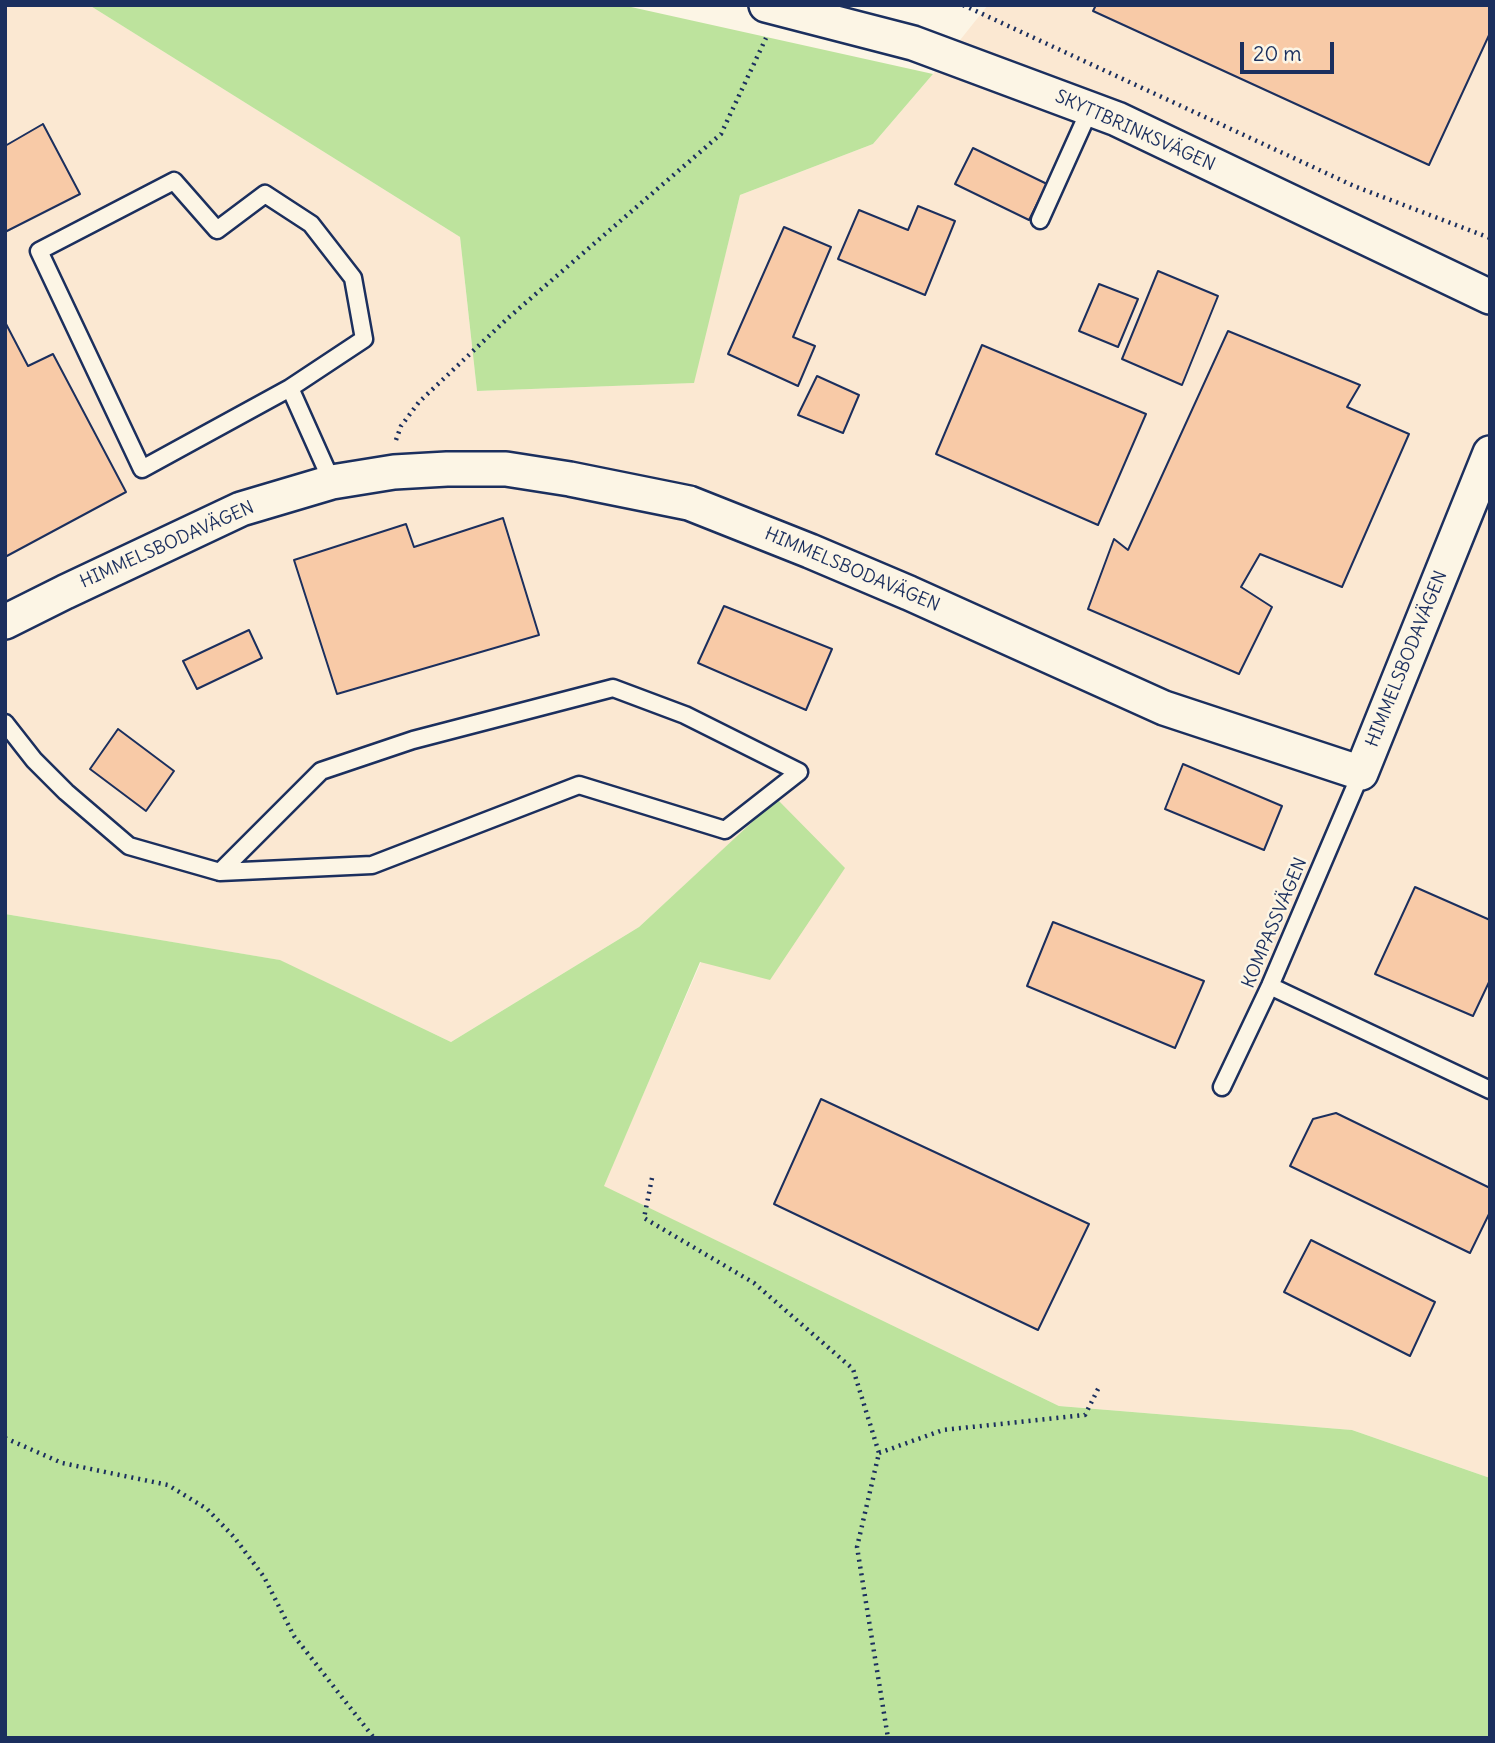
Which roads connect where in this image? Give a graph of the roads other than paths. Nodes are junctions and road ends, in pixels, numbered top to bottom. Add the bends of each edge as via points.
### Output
1 (773, 6) edge
2 (1090, 109) junction
3 (1040, 220) dead end
4 (1490, 297) edge
5 (290, 388) junction
6 (1490, 453) edge
7 (332, 482) junction
8 (5, 622) edge
9 (5, 723) edge
10 (1361, 773) junction
11 (220, 872) junction
12 (1270, 986) junction
13 (1222, 1087) dead end
14 (1490, 1090) edge

1 - 2 street, SKYTTBRINKSVÄGEN via 913,43
2 - 3 lane
2 - 4 street, SKYTTBRINKSVÄGEN
5 - 5 lane via 142,469 39,251 174,181 217,230 265,194 311,224 353,278 364,339
5 - 7 lane
6 - 10 street, HIMMELSBODAVÄGEN
7 - 8 street, HIMMELSBODAVÄGEN via 241,509
7 - 10 street, HIMMELSBODAVÄGEN via 394,472 506,469 689,503 909,593 1164,708
9 - 11 lane via 66,793 129,846
10 - 12 lane, KOMPASSVÄGEN
11 - 11 lane via 372,865 579,785 725,830 799,772 685,715 613,688 413,740 321,771
12 - 13 lane, KOMPASSVÄGEN
12 - 14 lane

